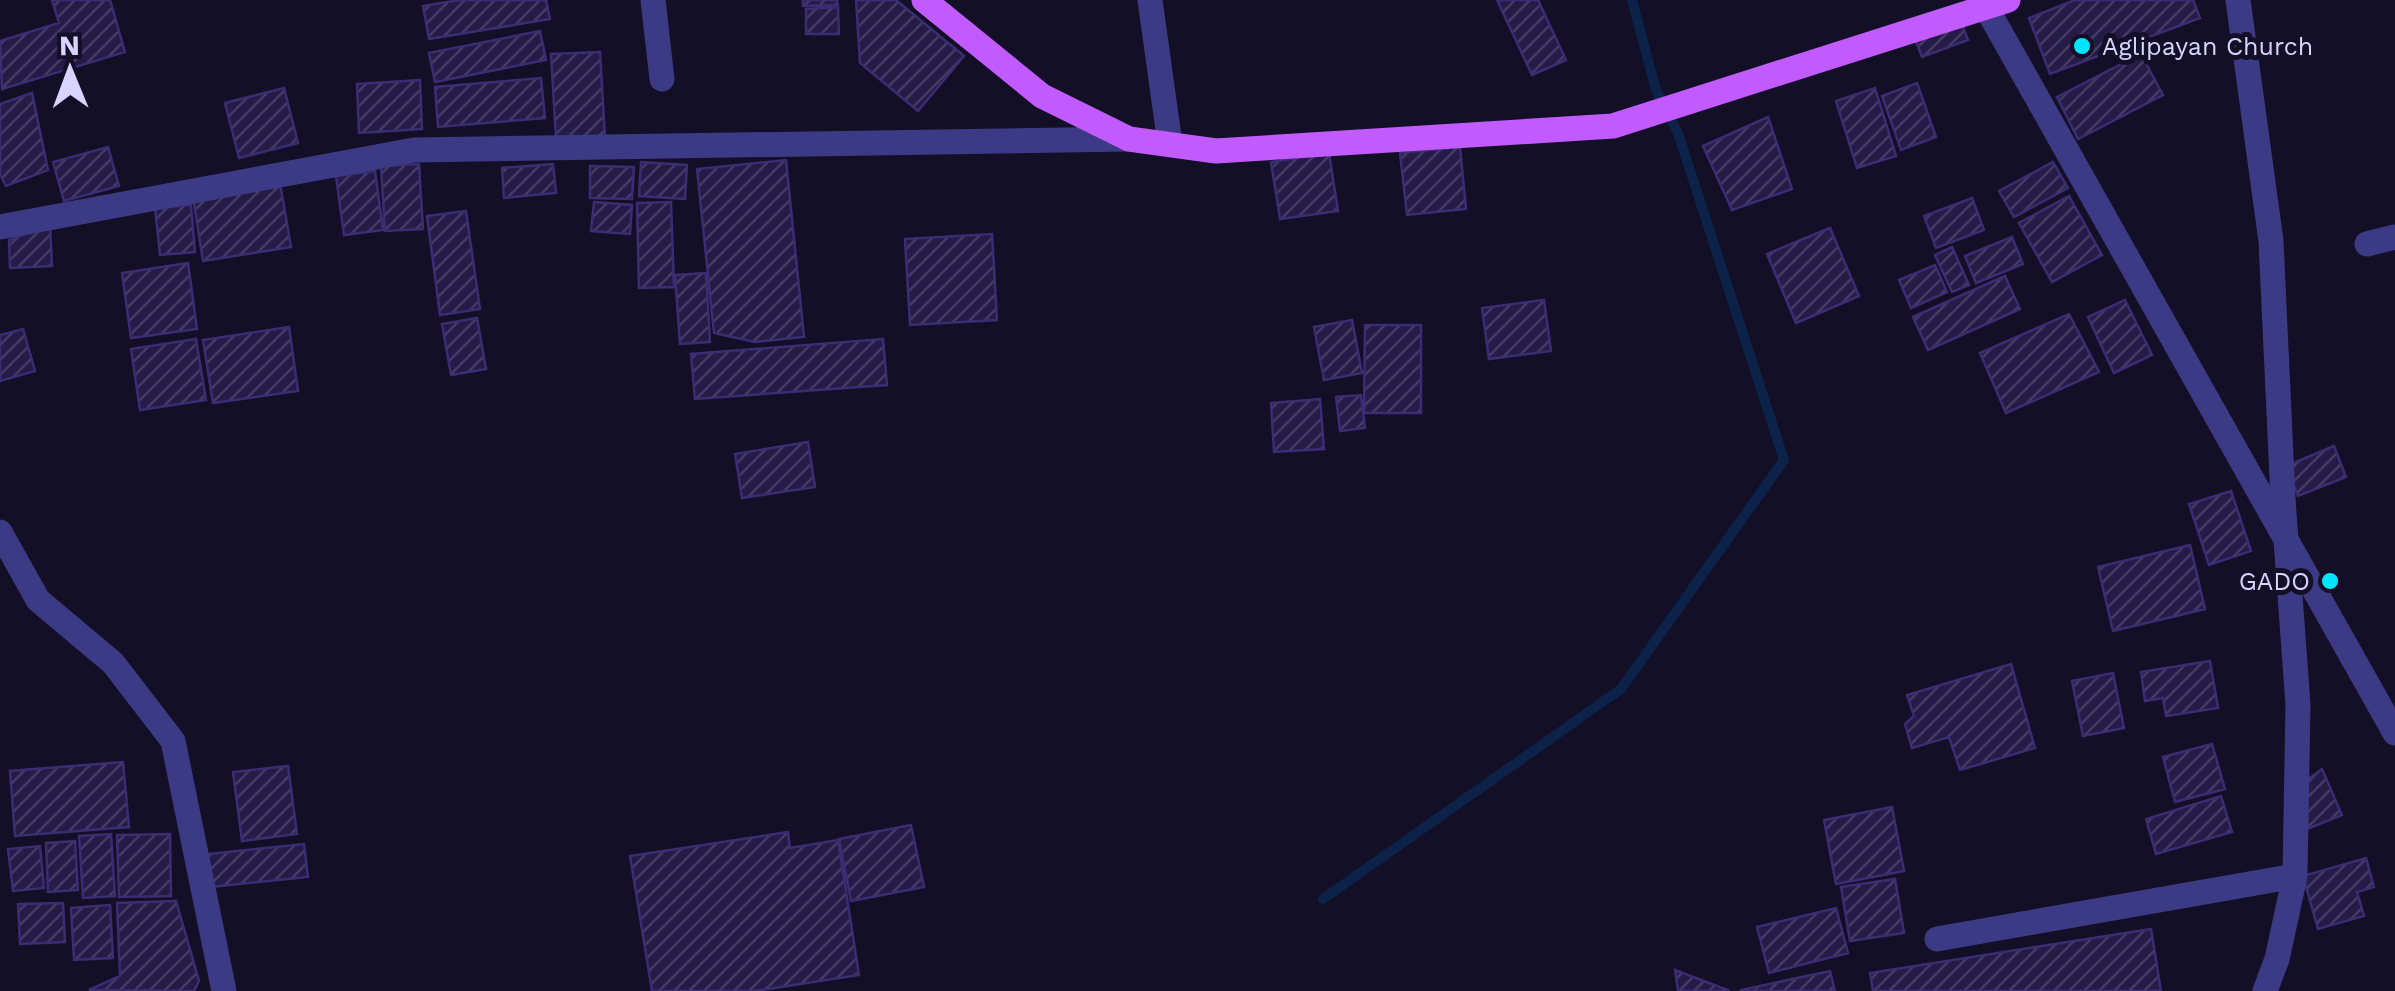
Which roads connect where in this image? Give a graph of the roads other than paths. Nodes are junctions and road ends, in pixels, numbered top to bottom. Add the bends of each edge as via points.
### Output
1 (653, 0) edge
2 (924, 0) edge
3 (1150, 0) edge
4 (2238, 0) edge
5 (1992, 3) edge
6 (662, 79) dead end
7 (1129, 139) junction
8 (1170, 144) junction
9 (0, 227) edge
10 (2395, 237) edge
11 (2367, 244) dead end
12 (0, 532) edge
13 (2286, 538) junction
14 (2395, 733) edge
15 (2295, 876) junction
16 (1937, 940) dead end
17 (224, 991) edge
18 (2265, 991) edge

1 - 6 street
2 - 7 main road via 1042,96
3 - 8 street
4 - 13 street via 2271,241
5 - 8 main road via 1614,126 1216,151
5 - 13 street
7 - 8 main road
7 - 9 street via 414,150
10 - 11 street
12 - 17 street via 38,600 113,663 173,741
13 - 14 street
13 - 15 street via 2298,706
15 - 16 street
15 - 18 street

